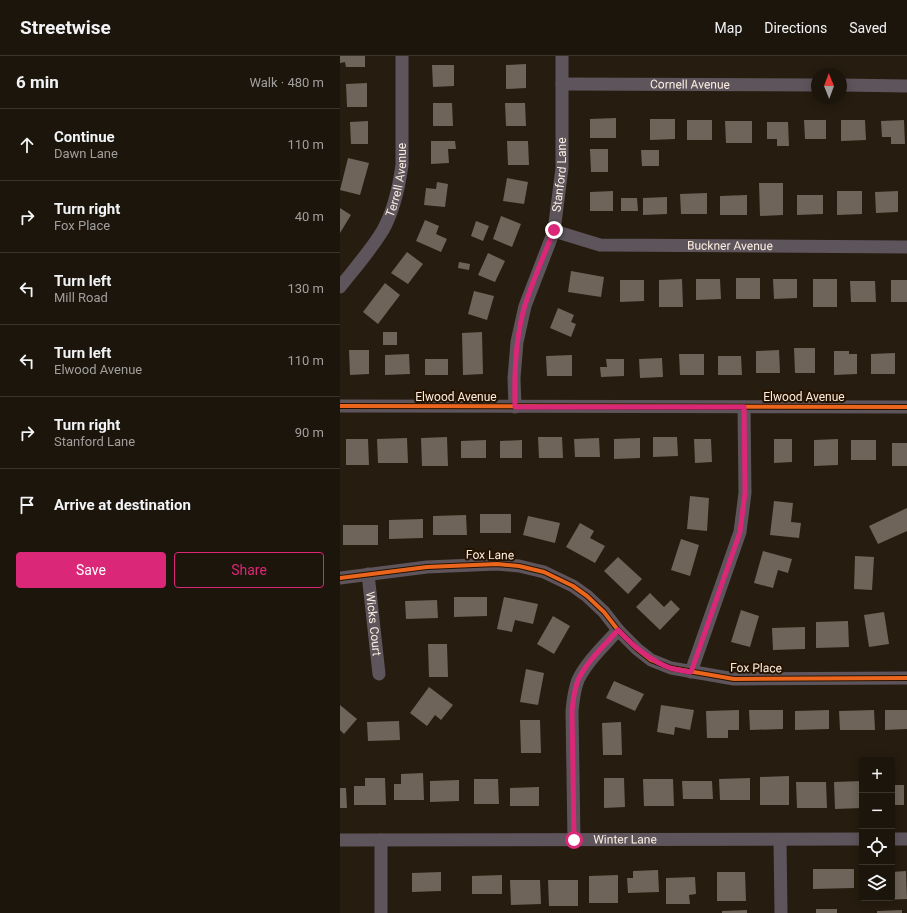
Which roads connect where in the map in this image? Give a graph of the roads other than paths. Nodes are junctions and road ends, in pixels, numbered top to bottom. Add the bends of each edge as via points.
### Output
1 (402, 56) edge
2 (562, 56) edge
3 (562, 84) junction
4 (811, 85) edge
5 (847, 85) edge
6 (907, 86) edge
7 (554, 230) junction
8 (907, 247) edge
9 (340, 287) edge
10 (340, 406) edge
11 (515, 407) junction
12 (744, 407) junction
13 (907, 407) edge
14 (368, 574) junction
15 (340, 578) edge
16 (618, 630) junction
17 (691, 672) junction
18 (379, 674) dead end
19 (907, 678) edge
20 (859, 839) edge
21 (895, 839) edge
22 (907, 839) edge
23 (340, 840) edge
24 (381, 840) junction
25 (574, 840) junction
26 (780, 840) junction
27 (381, 913) edge
28 (781, 913) edge

1 - 9 street, Terrell Avenue via 402,165 393,209 379,236
2 - 3 street, Stanford Lane
3 - 4 street, Cornell Avenue
3 - 7 street, Stanford Lane via 562,168
5 - 6 street
7 - 8 street, Buckner Avenue via 600,245
7 - 11 street, Stanford Lane via 524,306 517,342
10 - 11 street, Elwood Avenue
11 - 12 street, Elwood Avenue
12 - 13 street, Elwood Avenue
12 - 17 street via 745,493 740,532
14 - 15 street, Fox Lane
14 - 16 street, Fox Lane via 434,566 520,566 544,572 573,586 604,612
14 - 18 street, Wicks Court
16 - 17 street, Fox Place via 651,660
16 - 25 street via 585,668 574,694
17 - 19 street, Fox Place via 734,679
20 - 26 street, Winter Lane
21 - 22 street
23 - 24 street, Winter Lane
24 - 25 street, Winter Lane
24 - 27 street
25 - 26 street, Winter Lane
26 - 28 street

